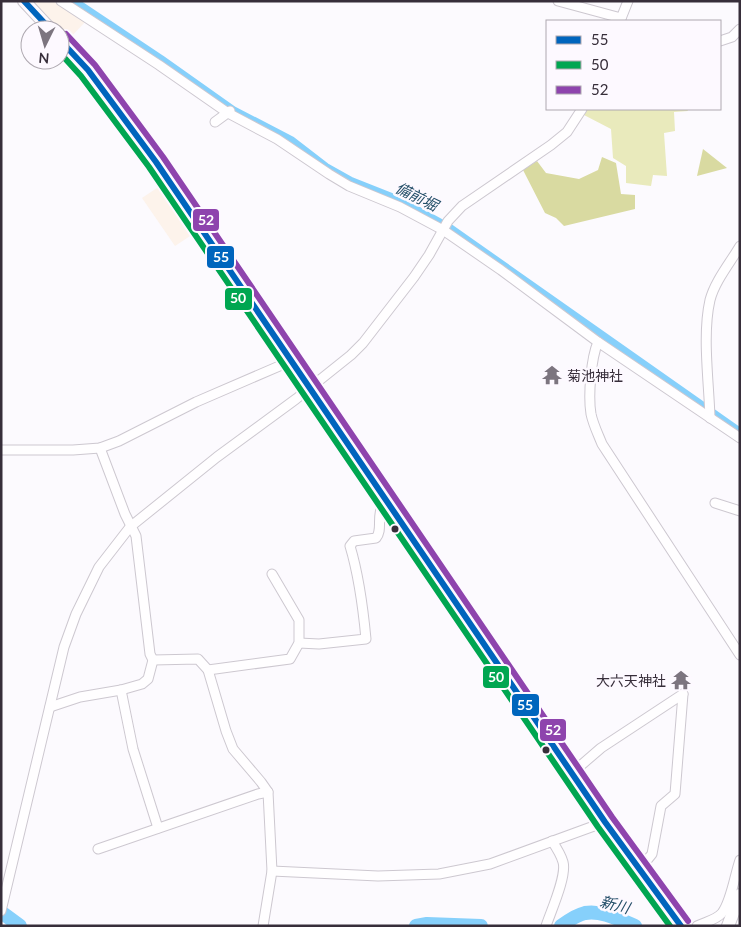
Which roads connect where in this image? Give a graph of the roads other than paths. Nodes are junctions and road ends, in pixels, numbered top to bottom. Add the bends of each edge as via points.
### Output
1 (24, 1) edge
2 (61, 1) edge
3 (558, 1) edge
4 (628, 1) edge
5 (42, 20) edge
6 (620, 20) edge
7 (740, 29) edge
8 (721, 41) edge
9 (70, 51) edge
10 (581, 110) edge
11 (229, 112) junction
12 (215, 122) dead end
13 (445, 226) junction
14 (740, 246) edge
15 (598, 342) junction
16 (291, 361) junction
17 (310, 388) junction
18 (710, 412) junction
19 (740, 438) edge
20 (100, 448) junction
21 (1, 450) edge
22 (386, 500) junction
23 (715, 503) dead end
24 (740, 512) edge
25 (130, 527) junction
26 (272, 574) dead end
27 (299, 643) junction
28 (740, 655) edge
29 (154, 660) junction
30 (208, 670) junction
31 (121, 690) junction
32 (50, 707) junction
33 (572, 773) junction
34 (268, 792) junction
35 (605, 822) junction
36 (158, 828) junction
37 (552, 841) junction
38 (98, 849) dead end
39 (740, 860) edge
40 (639, 870) junction
41 (272, 871) junction
42 (740, 895) edge
43 (2, 907) edge
44 (678, 922) edge
45 (728, 925) edge
46 (263, 926) edge
47 (546, 926) edge
48 (689, 926) edge
49 (697, 926) edge

1 - 5 highway
2 - 11 street
3 - 6 street
4 - 6 street
7 - 8 street via 732,37
9 - 16 highway via 127,122
10 - 13 street via 567,132 462,206
11 - 12 street
11 - 13 street via 349,186
13 - 15 street
13 - 17 street via 414,277 363,343
14 - 18 street via 710,299 707,325
15 - 18 street
15 - 28 street via 594,353 590,405 602,444
16 - 17 highway
16 - 20 street
17 - 22 highway
17 - 25 street via 202,468
18 - 19 street
20 - 21 street
20 - 25 street
22 - 27 street via 378,515 379,534 376,538 354,541 350,546 364,607 366,639
22 - 33 highway
23 - 24 street
25 - 29 street via 136,536 150,654
25 - 32 street via 99,567 86,590 64,647
26 - 27 street via 299,620
27 - 30 street via 290,659
29 - 30 street via 198,659
29 - 31 street via 148,680
30 - 34 street via 233,749
31 - 32 street via 100,692
31 - 36 street via 134,749
32 - 43 street
33 - 35 highway
33 - 40 street via 601,748 684,694 675,794 661,806 652,854
34 - 36 street
34 - 41 street
35 - 37 street
35 - 40 highway
36 - 38 street
37 - 41 street via 490,864 439,874 378,876
37 - 47 street via 564,870
39 - 49 street via 721,914
40 - 44 highway
41 - 46 street
42 - 45 highway
44 - 48 highway

